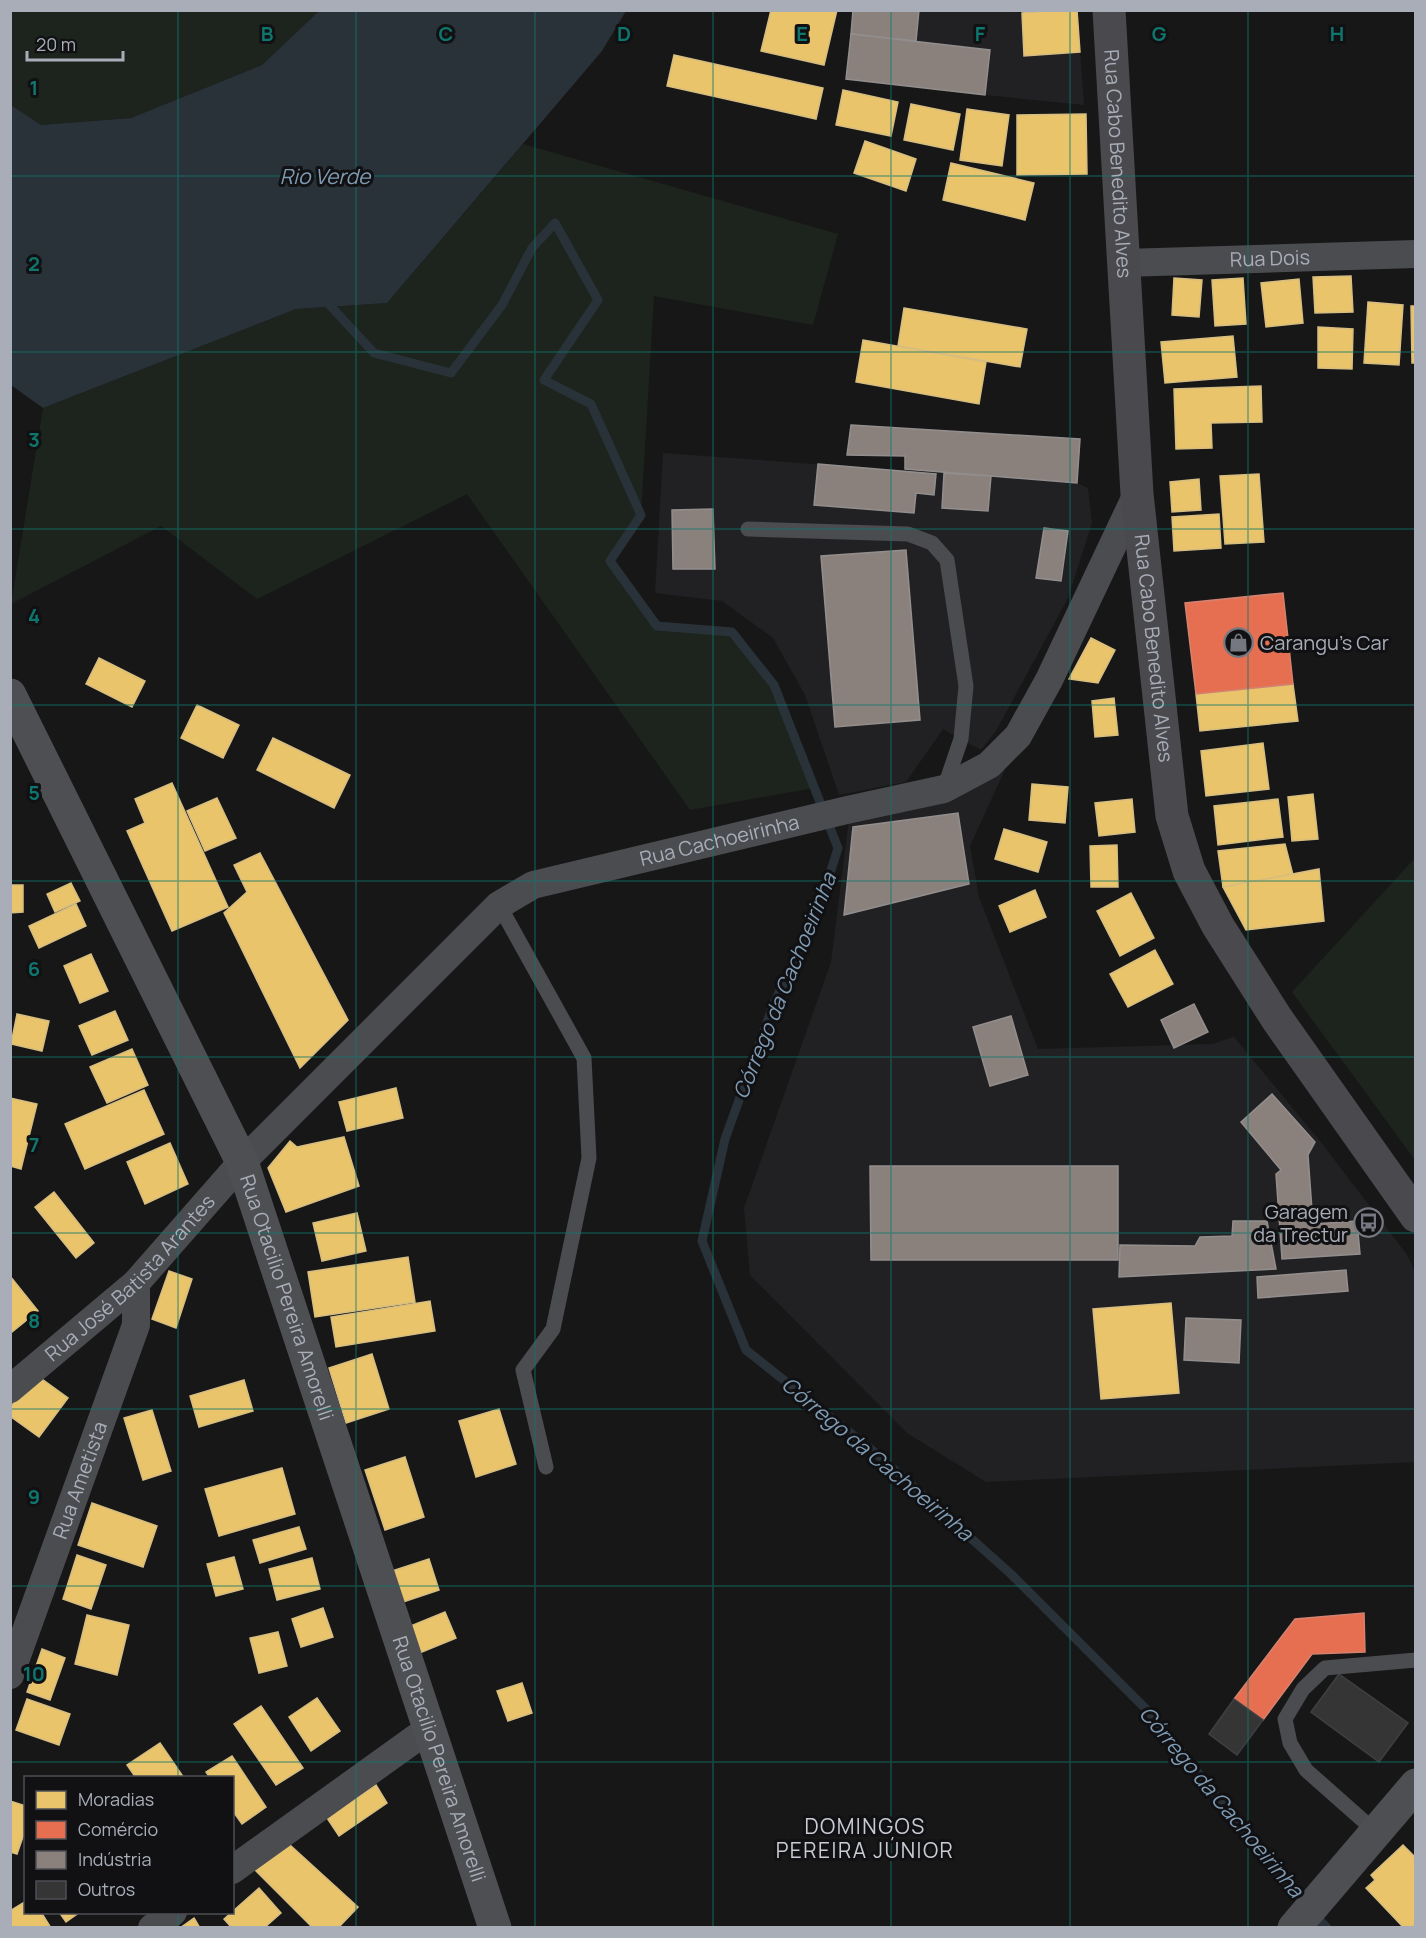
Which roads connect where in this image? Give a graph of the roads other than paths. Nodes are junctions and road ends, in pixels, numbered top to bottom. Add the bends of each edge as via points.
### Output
1 (1109, 10) edge
2 (1416, 254) edge
3 (1124, 263) junction
4 (1137, 494) junction
5 (748, 529) dead end
6 (10, 695) edge
7 (944, 789) junction
8 (500, 905) junction
9 (242, 1162) junction
10 (1416, 1216) edge
11 (136, 1283) junction
12 (10, 1389) edge
13 (546, 1467) dead end
14 (1416, 1660) edge
15 (10, 1675) edge
16 (430, 1728) junction
17 (1416, 1785) edge
18 (1376, 1832) junction
19 (234, 1869) edge
20 (170, 1914) edge
21 (152, 1928) edge
22 (495, 1928) edge
23 (1294, 1928) edge

1 - 3 main road, Rua Cabo Benedito Alves
2 - 3 street, Rua Dois
3 - 4 main road, Rua Cabo Benedito Alves
4 - 7 street, Rua Cachoeirinha via 1049,680 1018,736 989,765
4 - 10 main road, Rua Cabo Benedito Alves via 1173,816 1189,871 1218,926 1277,1019
5 - 7 lane via 908,534 932,543 947,560 966,686 961,739
6 - 9 main road, Rua Otacilio Pereira Amorelli
7 - 8 street, Rua Cachoeirinha via 533,885
8 - 9 street, Rua Cachoeirinha
8 - 13 lane via 584,1058 589,1158 553,1329 523,1370
9 - 11 street, Rua José Batista Arantes
9 - 16 main road, Rua Otacilio Pereira Amorelli
11 - 12 street, Rua José Batista Arantes
11 - 15 street, Rua Ametista via 136,1325
14 - 18 lane via 1325,1668 1303,1689 1285,1719 1290,1743 1306,1770
16 - 19 street
16 - 22 main road, Rua Otacilio Pereira Amorelli
17 - 18 main road
18 - 23 main road
20 - 21 street

